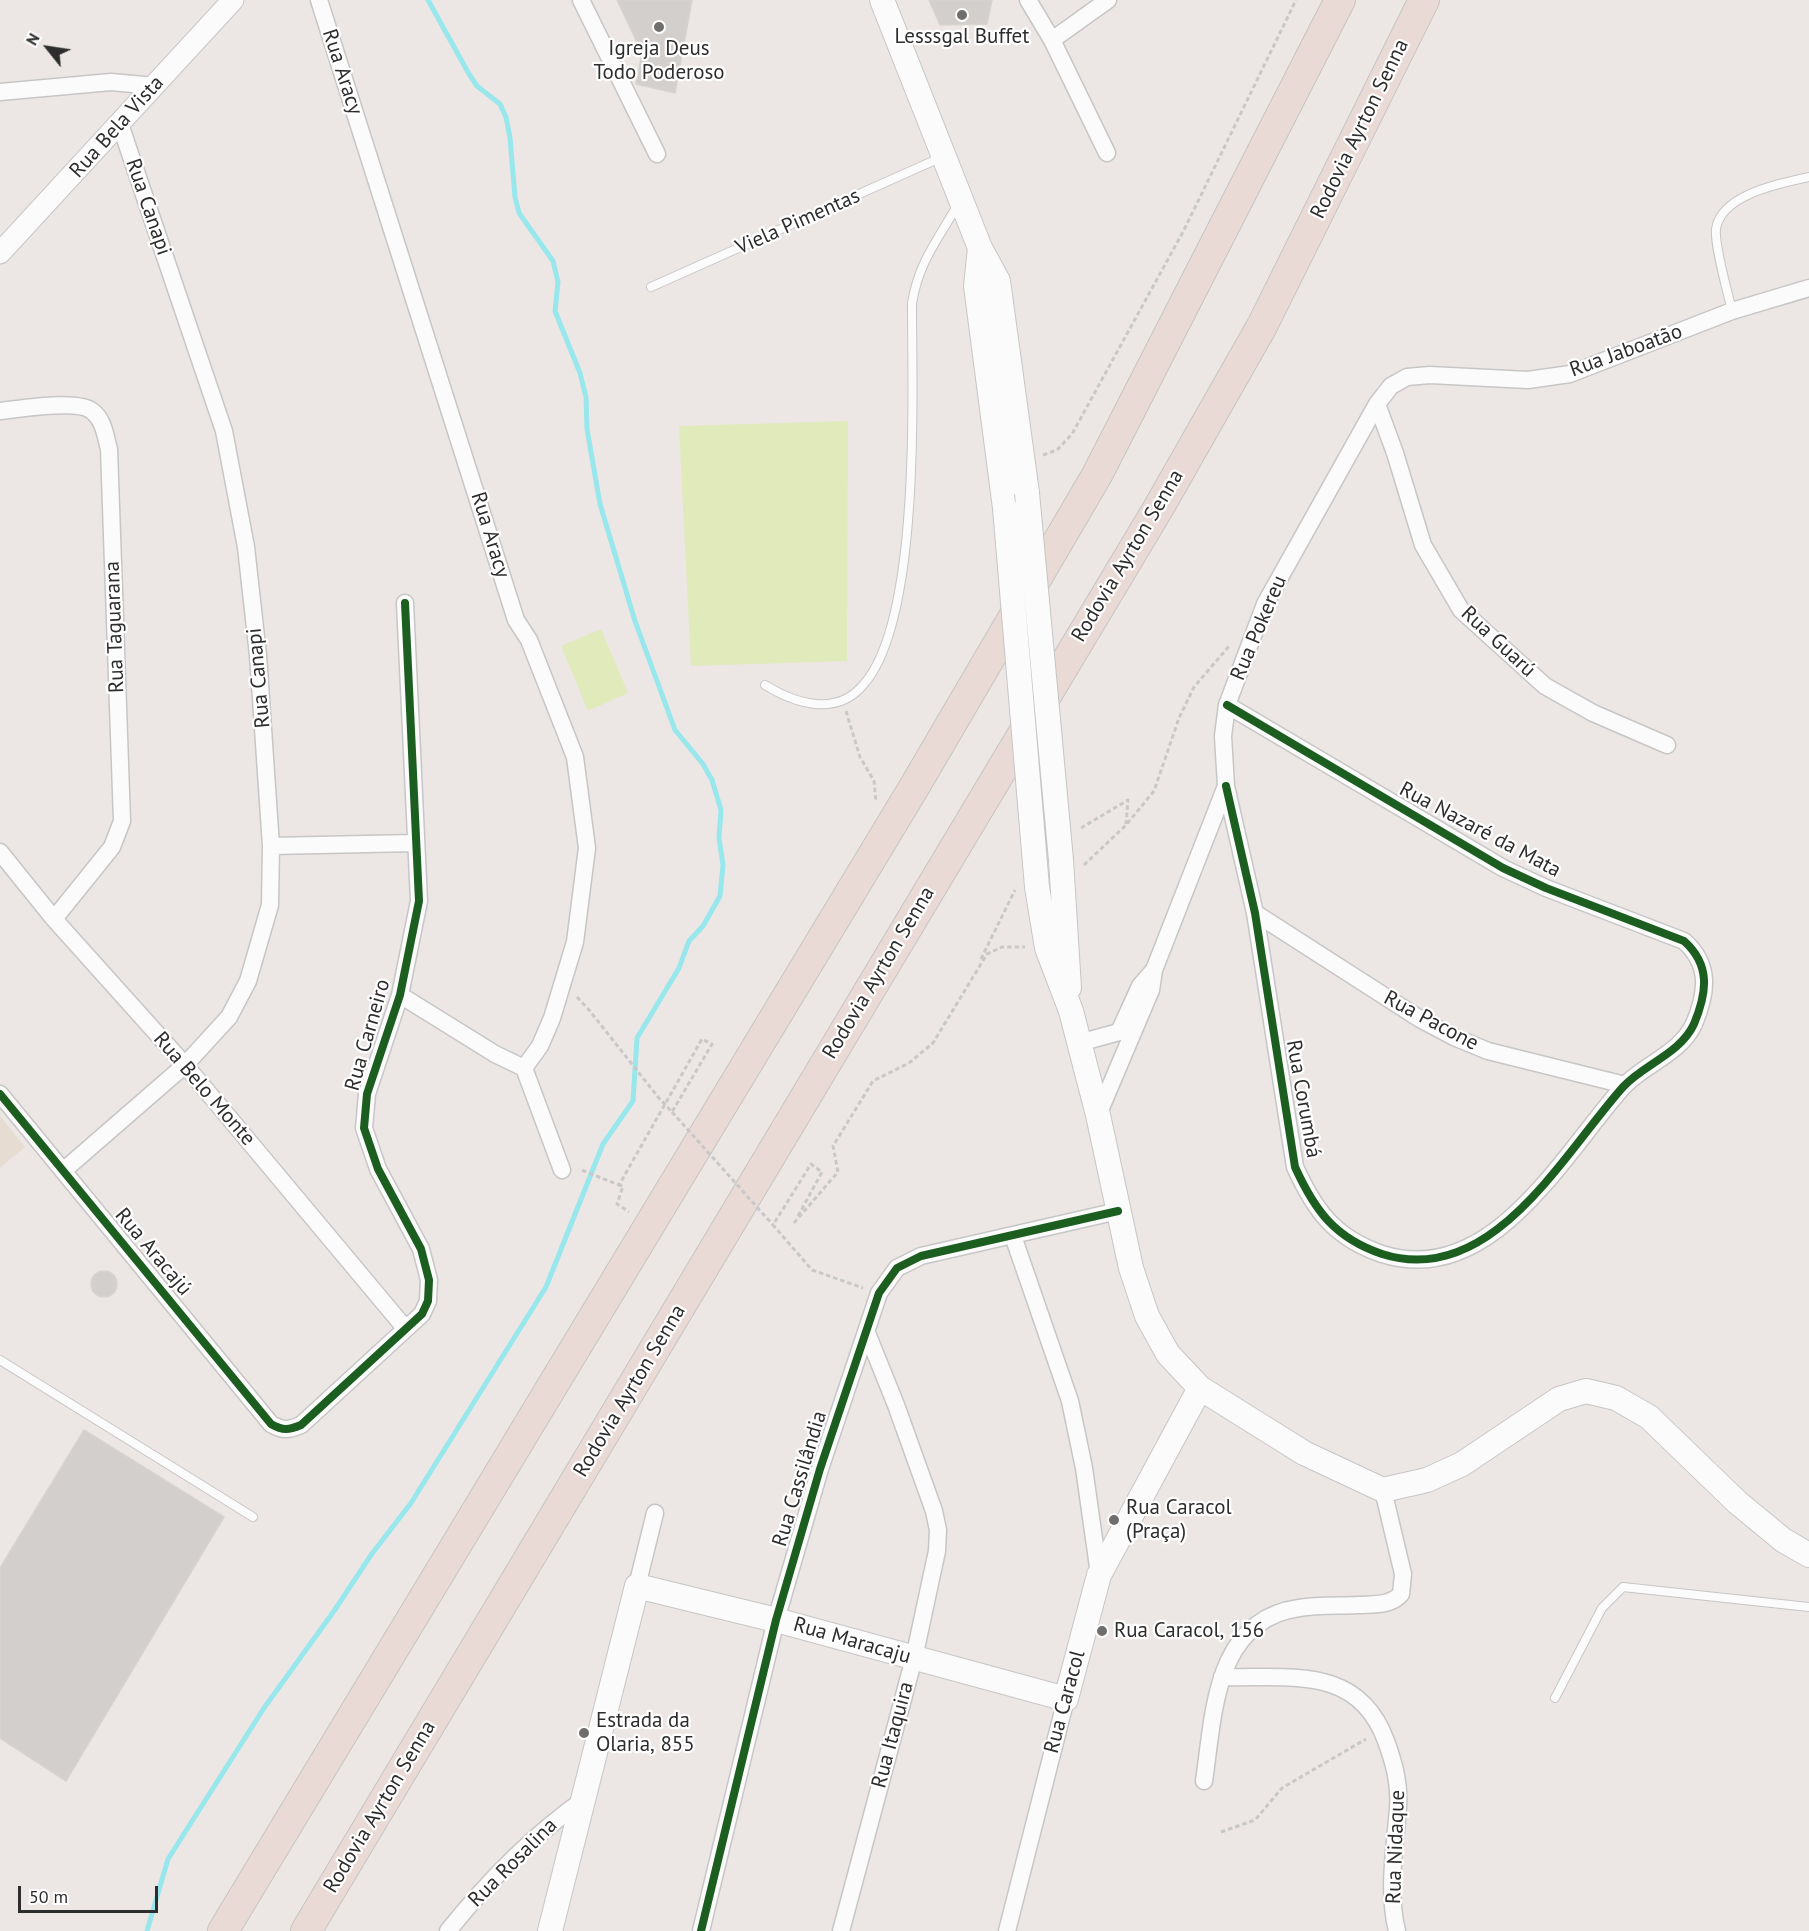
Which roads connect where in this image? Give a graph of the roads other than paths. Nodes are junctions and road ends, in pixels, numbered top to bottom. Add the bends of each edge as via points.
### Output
1 (233, 0) edge
2 (318, 0) edge
3 (581, 0) edge
4 (882, 0) edge
5 (1028, 0) edge
6 (1108, 0) edge
7 (1340, 0) edge
8 (1424, 0) edge
9 (1052, 39) junction
10 (155, 86) junction
11 (0, 92) edge
12 (120, 124) junction
13 (1107, 153) dead end
14 (657, 154) dead end
15 (945, 156) junction
16 (1809, 177) edge
17 (962, 199) junction
18 (981, 248) junction
19 (0, 253) edge
20 (651, 287) dead end
21 (1809, 288) edge
22 (1732, 311) junction
23 (1377, 404) junction
24 (0, 411) edge
25 (405, 603) dead end
26 (765, 685) dead end
27 (1227, 705) junction
28 (1667, 745) dead end
29 (1226, 786) junction
30 (416, 843) junction
31 (271, 846) junction
32 (0, 852) edge
33 (1255, 913) junction
34 (54, 919) junction
35 (1154, 970) junction
36 (1706, 982) joint
37 (400, 995) junction
38 (1071, 1011) junction
39 (1079, 1043) junction
40 (185, 1065) junction
41 (524, 1068) junction
42 (1625, 1085) junction
43 (0, 1094) edge
44 (1098, 1115) junction
45 (570, 1170) road end
46 (63, 1171) junction
47 (1118, 1211) junction
48 (1013, 1236) junction
49 (405, 1328) junction
50 (867, 1333) junction
51 (0, 1360) edge
52 (1200, 1388) junction
53 (280, 1430) joint
54 (1383, 1490) junction
55 (655, 1513) dead end
56 (254, 1517) dead end
57 (1809, 1555) edge
58 (1100, 1575) junction
59 (637, 1586) junction
60 (1809, 1607) edge
61 (777, 1620) junction
62 (914, 1658) junction
63 (1222, 1677) junction
64 (1555, 1698) dead end
65 (1066, 1699) junction
66 (1204, 1781) dead end
67 (583, 1800) junction
68 (223, 1931) edge
69 (306, 1931) edge
70 (448, 1931) edge
71 (550, 1931) edge
72 (701, 1931) edge
73 (841, 1931) edge
74 (1007, 1931) edge
75 (1397, 1931) edge

1 - 10 street, Rua Bela Vista
2 - 41 street, Rua Aracy via 516,620 529,640 575,757 587,848 575,942 552,1018 540,1046
3 - 14 street
4 - 15 main road
5 - 9 street
6 - 9 street
7 - 68 highway via 1097,475 913,789
8 - 69 highway, Rodovia Ayrton Senna via 1262,326 1165,497
9 - 13 street
10 - 11 street via 111,82
10 - 12 street, Rua Bela Vista
12 - 19 street, Rua Bela Vista
12 - 31 street, Rua Canapi via 224,431 246,547
15 - 17 main road
15 - 20 lane, Viela Pimentas
16 - 22 lane via 1766,187 1726,209 1716,228
17 - 18 main road
17 - 26 lane via 921,266 914,292 911,463 898,595 880,663 863,686 842,700 822,706 801,703
18 - 38 main road, bridge via 998,281 1025,462 1064,886
18 - 38 main road, bridge via 975,286 1005,508 1028,884
21 - 22 street, Rua Jaboatão
22 - 23 street, Rua Jaboatão via 1570,374 1528,381 1407,377 1391,386
23 - 27 street, Rua Pokereu via 1265,604
23 - 28 street, Rua Guarú via 1423,545 1461,610 1545,686 1593,713
24 - 34 street, Rua Taguarana via 75,405 91,410 103,423 109,448 122,821 112,847
25 - 30 street, Rua Carneiro
27 - 29 street, Rua Pokereu via 1223,736
27 - 36 street, Rua Nazaré da Mata via 1503,868 1684,942 1703,964
29 - 33 street, Rua Corumbá
29 - 35 street, Rua Pokereu
30 - 31 street
30 - 37 street, Rua Carneiro via 419,901
31 - 40 street, Rua Canapi via 270,905 248,981 229,1017
32 - 34 street, Rua Belo Monte
33 - 42 street, Rua Pacone via 1454,1037 1488,1051
33 - 42 street, Rua Corumbá via 1295,1167 1311,1201 1335,1228 1361,1247 1392,1257 1430,1260 1466,1250 1507,1223
34 - 40 street, Rua Belo Monte
35 - 39 street, Rua Pokereu via 1140,986 1119,1032
35 - 44 street, Rua Pokereu via 1151,990
36 - 42 street, Rua Corumbá via 1699,1009 1683,1040
37 - 41 street
37 - 49 street, Rua Carneiro via 367,1094 364,1128 378,1169 421,1249 429,1280 428,1301 422,1314
38 - 39 main road
39 - 44 main road
40 - 46 street, Rua Canapi
40 - 49 street, Rua Belo Monte
41 - 45 street
43 - 46 street, Rua Aracajú
44 - 47 main road
46 - 53 street, Rua Aracajú via 271,1424
47 - 48 street, Rua Cassilândia
47 - 52 main road via 1131,1268 1148,1316 1168,1354
48 - 50 street, Rua Cassilândia via 907,1262 892,1273 879,1293
48 - 58 street via 1070,1401
49 - 53 street, Rua Carneiro via 301,1425
50 - 61 street, Rua Cassilândia via 820,1469
50 - 62 street, Rua Itaquira via 938,1530
51 - 56 lane
52 - 54 main road via 1304,1453
52 - 58 main road, Rua Caracol
54 - 57 main road via 1427,1480 1462,1464 1559,1399 1586,1392 1616,1398 1648,1417 1737,1503 1783,1540
54 - 63 street via 1403,1574 1396,1600 1298,1608 1275,1614 1238,1640
55 - 59 street
58 - 65 main road, Rua Caracol
59 - 61 main road, Rua Maracaju
59 - 67 main road
60 - 64 lane via 1623,1587 1602,1608
61 - 62 main road, Rua Maracaju
61 - 72 street, Rua Cassilândia
62 - 65 main road, Rua Maracaju
62 - 73 street, Rua Itaquira
63 - 66 street
63 - 75 street, Rua Nidaque via 1307,1679 1328,1683 1363,1700 1382,1730 1398,1782 1393,1894
65 - 74 street, Rua Caracol
67 - 70 street, Rua Rosalina via 522,1848
67 - 71 main road

